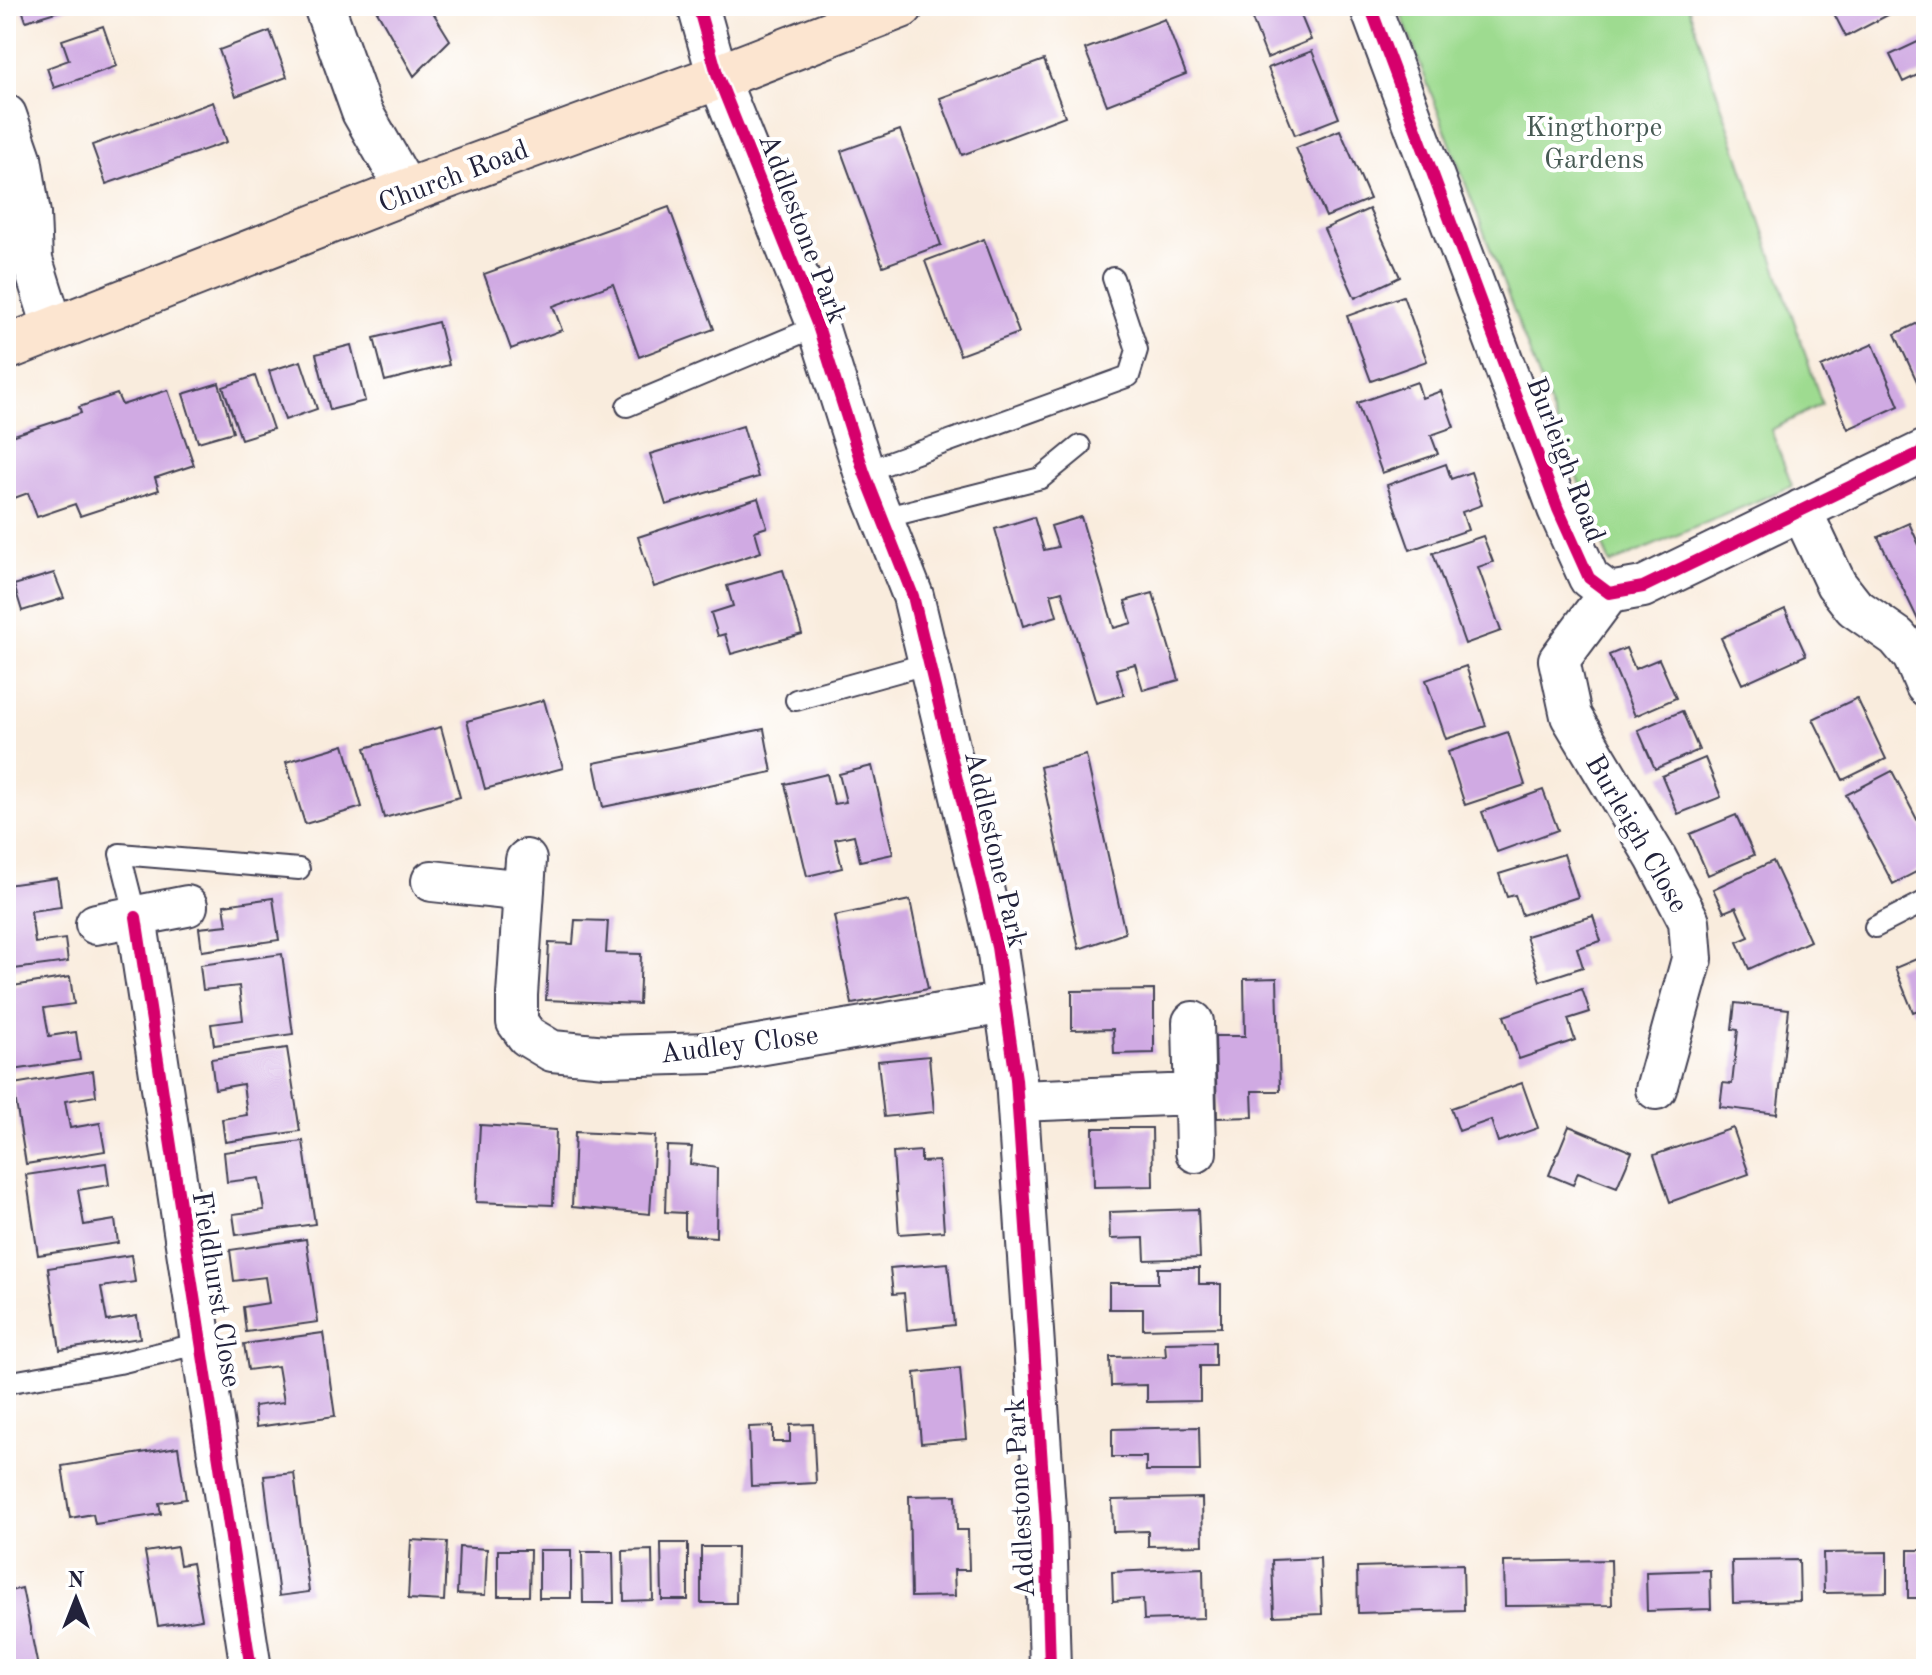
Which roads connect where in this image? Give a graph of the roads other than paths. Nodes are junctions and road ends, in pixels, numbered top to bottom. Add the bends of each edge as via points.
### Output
1 (324, 6) edge
2 (698, 6) edge
3 (901, 6) edge
4 (1370, 6) edge
5 (718, 77) junction
6 (6, 115) edge
7 (407, 191) junction
8 (18, 249) edge
9 (1113, 278) dead end
10 (818, 326) junction
11 (54, 330) junction
12 (6, 348) edge
13 (627, 406) dead end
14 (1080, 446) dead end
15 (1926, 450) edge
16 (864, 472) junction
17 (1801, 510) junction
18 (883, 518) junction
19 (1609, 593) junction
20 (929, 663) junction
21 (1926, 686) edge
22 (796, 700) dead end
23 (299, 869) dead end
24 (432, 881) dead end
25 (1926, 901) edge
26 (187, 906) dead end
27 (136, 917) junction
28 (96, 924) dead end
29 (1875, 927) dead end
30 (1005, 1003) junction
31 (1193, 1022) dead end
32 (1656, 1089) dead end
33 (1194, 1094) junction
34 (1018, 1101) junction
35 (1196, 1152) dead end
36 (201, 1343) junction
37 (6, 1383) edge
38 (251, 1669) edge
39 (1050, 1669) edge

1 - 7 street via 362,112
2 - 5 street, Addlestone Park
3 - 5 main road, Church Road
4 - 19 street, Burleigh Road via 1558,509 1589,578
5 - 7 main road, Church Road
5 - 10 street, Addlestone Park
6 - 8 street via 21,158 30,214
7 - 11 main road, Church Road
8 - 11 street via 32,260
9 - 16 lane via 1137,350 1129,376
10 - 13 lane
10 - 16 street, Addlestone Park
11 - 12 main road, Church Road
14 - 18 lane via 1041,478
15 - 17 street
16 - 18 street, Addlestone Park
17 - 19 street via 1643,587
17 - 21 street via 1836,584 1854,607 1897,637 1913,656
18 - 20 street, Addlestone Park via 913,596
19 - 32 street, Burleigh Close via 1559,660 1571,716 1689,921 1692,959
20 - 22 lane
20 - 30 street, Addlestone Park via 997,947
23 - 27 lane via 120,854
24 - 30 street, Audley Close via 525,876 517,1022 527,1036 552,1051 606,1056 711,1053
25 - 29 lane
26 - 27 street
27 - 28 street
27 - 36 street, Fieldhurst Close
30 - 34 street, Addlestone Park
31 - 33 street
33 - 34 street
33 - 35 street
34 - 39 street, Addlestone Park via 1046,1524
36 - 37 lane
36 - 38 street, Fieldhurst Close

